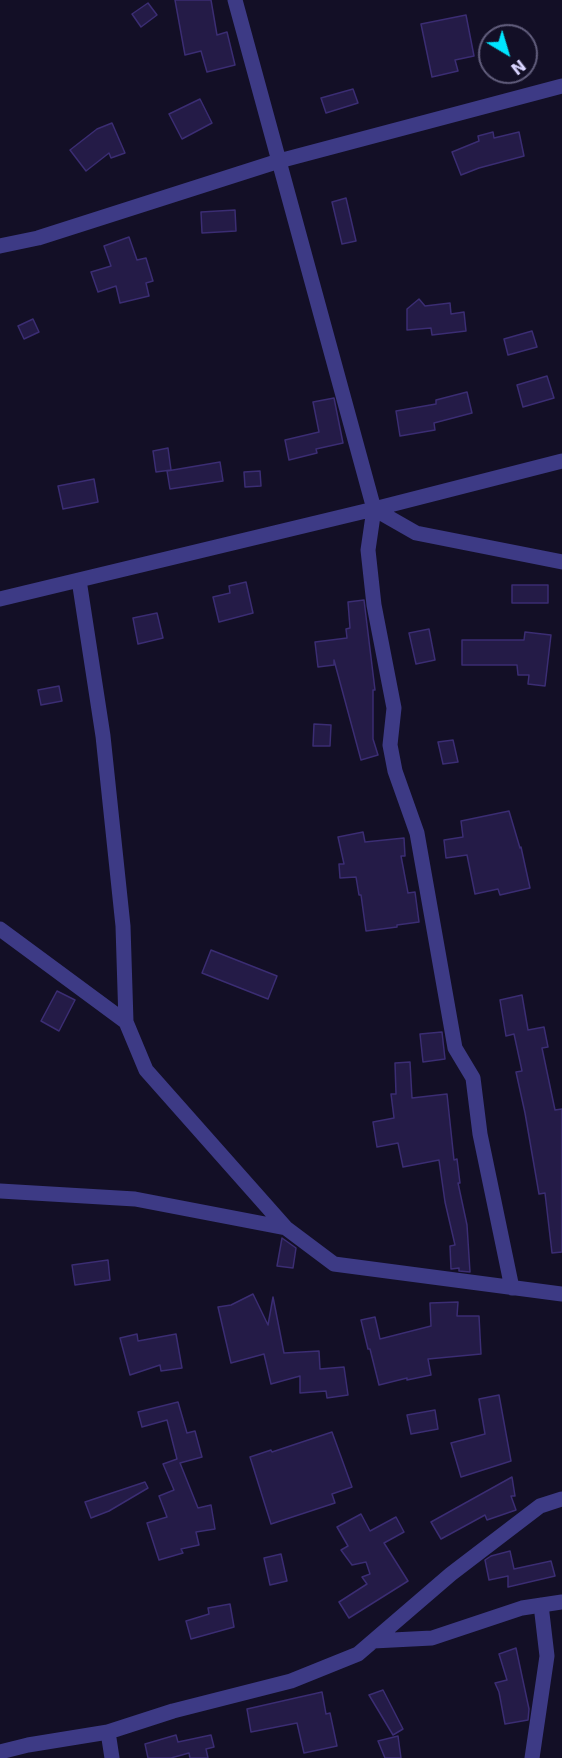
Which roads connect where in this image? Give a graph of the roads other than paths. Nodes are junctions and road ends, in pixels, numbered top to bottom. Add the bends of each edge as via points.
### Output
1 (235, 0) edge
2 (562, 86) edge
3 (279, 161) junction
4 (0, 246) edge
5 (562, 461) edge
6 (374, 509) junction
7 (562, 562) edge
8 (79, 580) junction
9 (0, 599) edge
10 (0, 929) edge
11 (126, 1022) junction
12 (0, 1191) edge
13 (286, 1228) junction
14 (512, 1288) junction
15 (562, 1294) edge
16 (562, 1499) edge
17 (562, 1602) edge
18 (541, 1605) junction
19 (373, 1641) junction
20 (108, 1732) junction
21 (0, 1752) edge
22 (112, 1758) edge
23 (532, 1758) edge

1 - 3 street
2 - 3 street
3 - 4 street via 38,238
3 - 6 street
5 - 6 street
6 - 7 street via 416,533
6 - 8 street
6 - 14 street via 368,550 374,605 394,708 390,745 417,833 455,1048 473,1078 480,1134
8 - 9 street
8 - 11 street via 103,736 123,926
10 - 11 street
11 - 13 street via 146,1070
12 - 13 street via 135,1200
13 - 14 street via 334,1264
14 - 15 street
16 - 19 street via 540,1506 451,1574
17 - 18 street
18 - 19 street via 432,1638
18 - 23 street via 547,1656
19 - 20 street via 358,1654 291,1681
20 - 21 street
20 - 22 street

